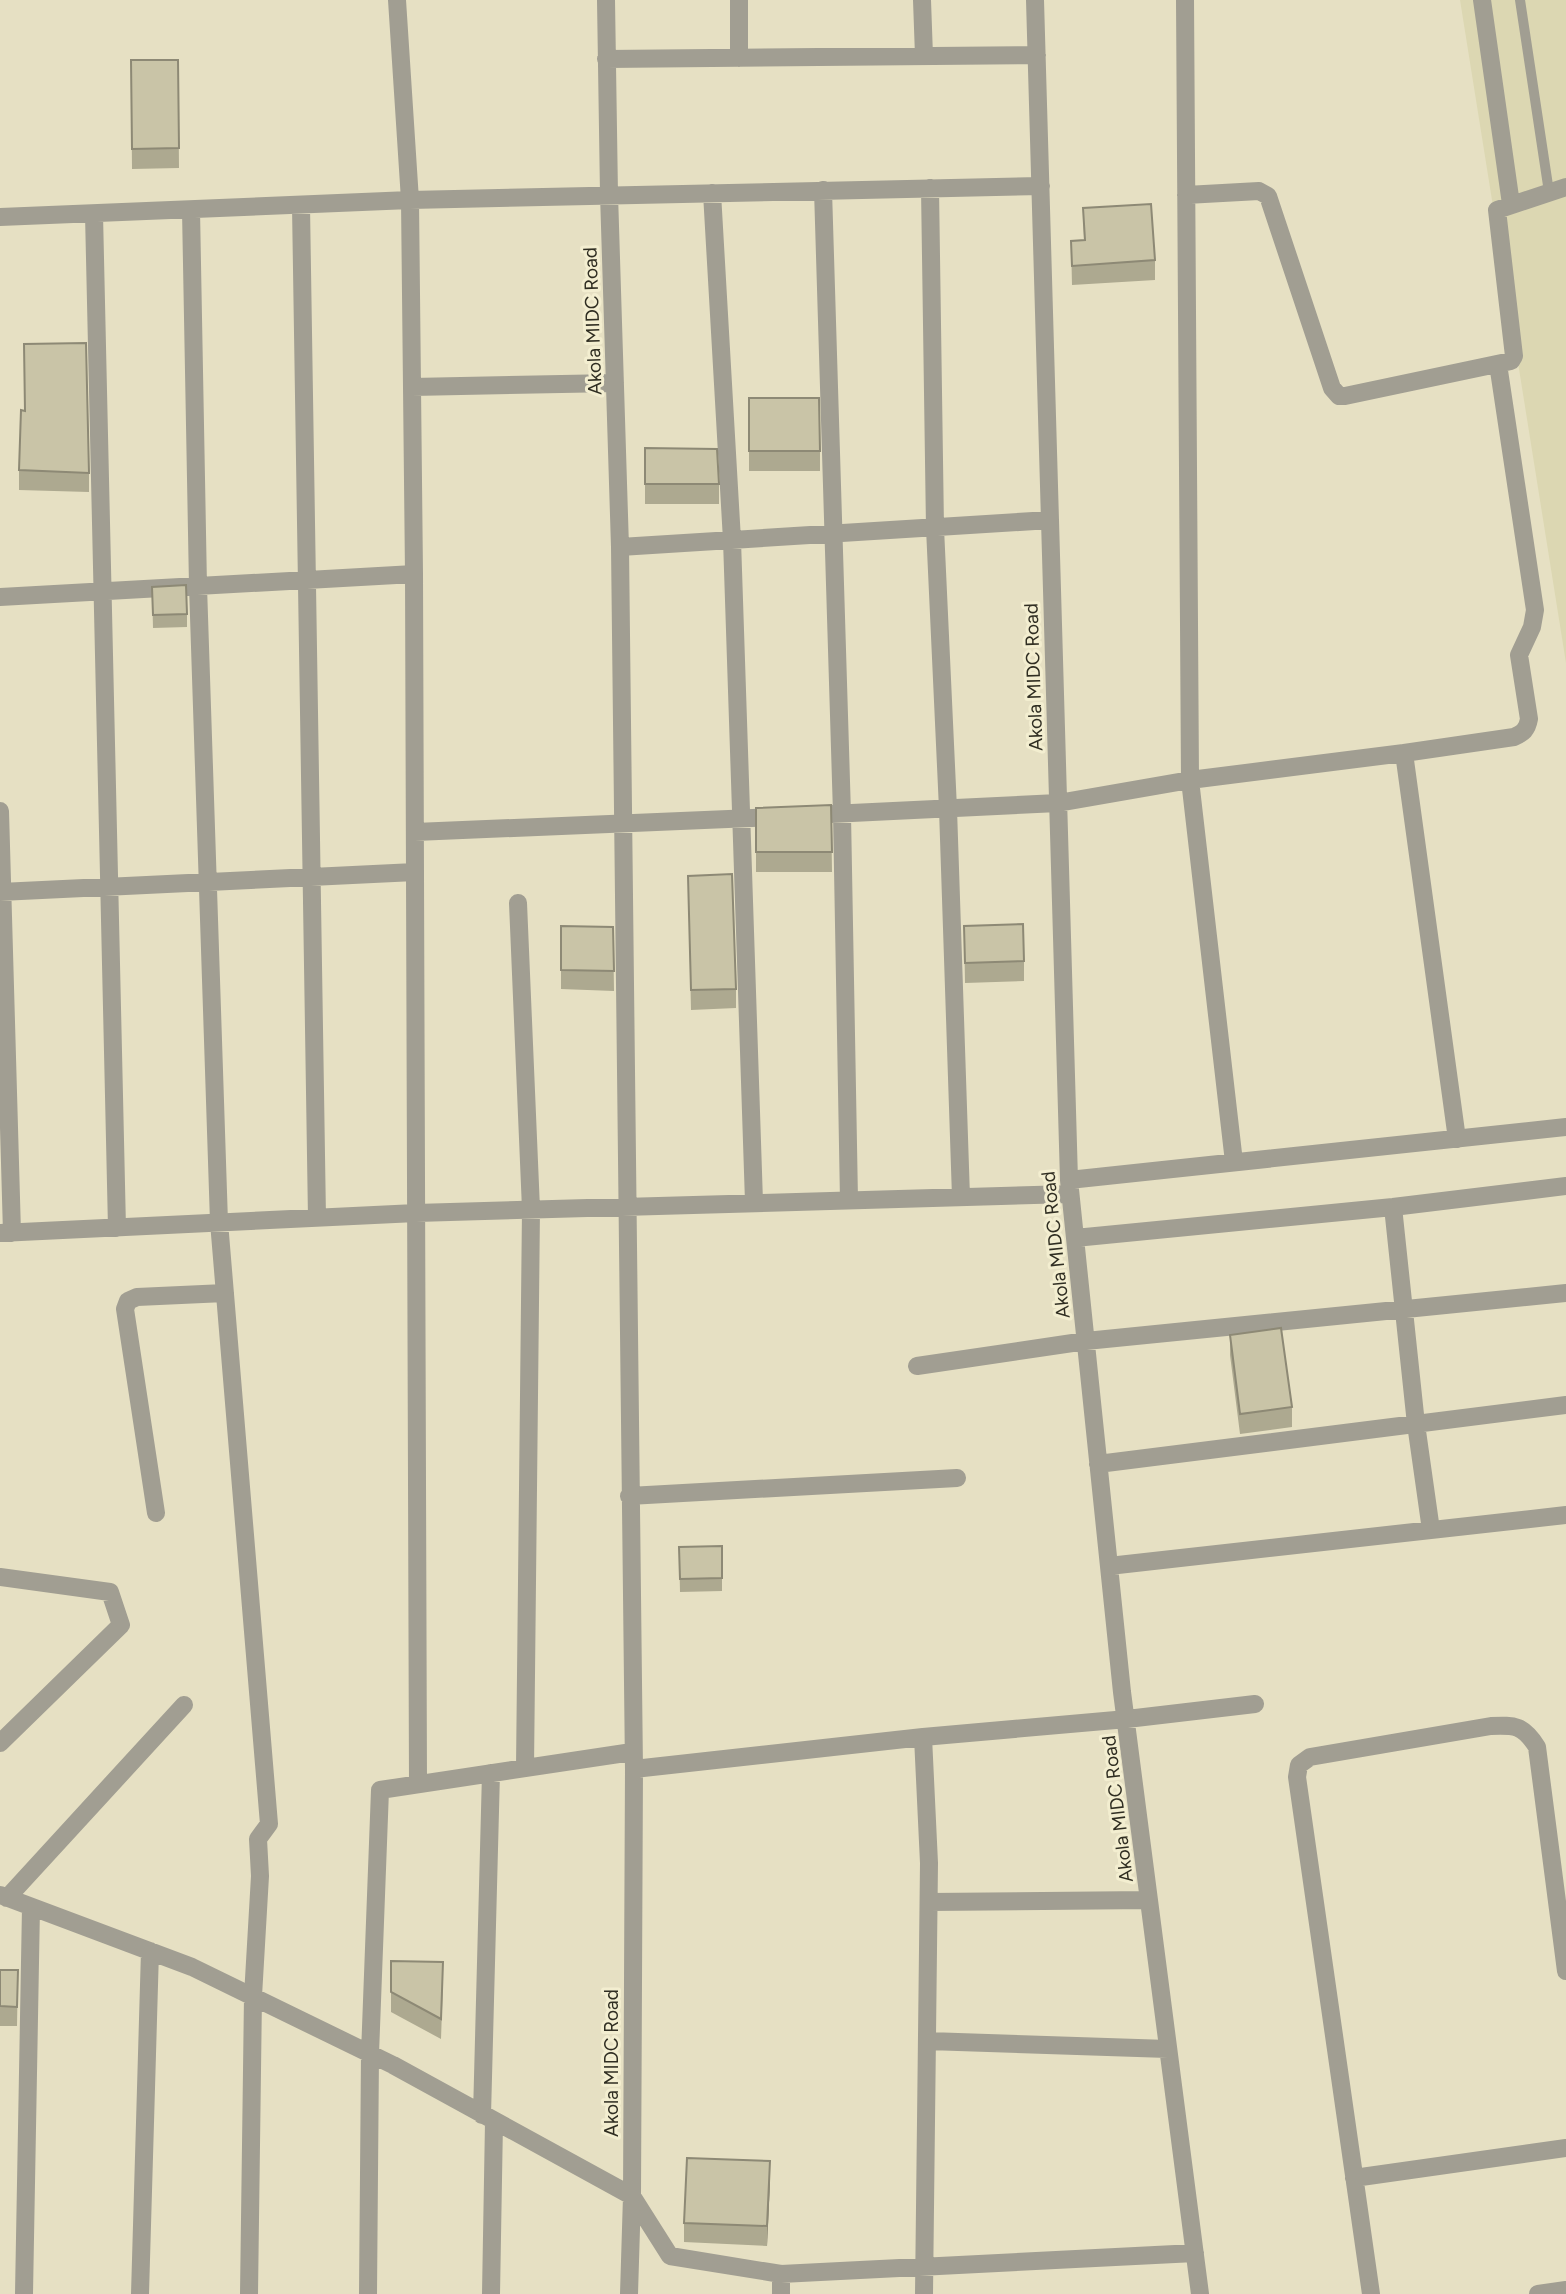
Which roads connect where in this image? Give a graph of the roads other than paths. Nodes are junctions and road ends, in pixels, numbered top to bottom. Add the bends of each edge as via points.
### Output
1 (397, 0) edge
2 (606, 0) edge
3 (739, 0) edge
4 (922, 0) edge
5 (1035, 0) edge
6 (1185, 0) edge
7 (1482, 0) edge
8 (1520, 0) edge
9 (1037, 55) junction
10 (923, 56) junction
11 (739, 58) junction
12 (607, 59) junction
13 (1041, 186) junction
14 (930, 188) junction
15 (1557, 189) edge
16 (823, 190) junction
17 (712, 193) junction
18 (608, 194) junction
19 (1186, 195) junction
20 (410, 200) junction
21 (1511, 204) junction
22 (301, 206) junction
23 (191, 210) junction
24 (94, 214) junction
25 (0, 218) edge
26 (1498, 364) junction
27 (615, 383) junction
28 (412, 387) junction
29 (1050, 520) junction
30 (935, 528) junction
31 (833, 535) junction
32 (732, 540) junction
33 (620, 547) junction
34 (414, 574) junction
35 (309, 580) junction
36 (198, 586) junction
37 (101, 592) junction
38 (0, 597) edge
39 (1404, 754) junction
40 (1190, 780) junction
41 (1058, 803) junction
42 (948, 808) junction
43 (0, 811) edge
44 (842, 814) junction
45 (742, 819) junction
46 (622, 824) junction
47 (415, 832) junction
48 (415, 872) junction
49 (313, 877) junction
50 (208, 882) junction
51 (108, 887) junction
52 (1, 892) edge
53 (518, 903) dead end
54 (1566, 1127) edge
55 (1457, 1139) junction
56 (1234, 1162) junction
57 (1566, 1186) edge
58 (1069, 1187) junction
59 (961, 1197) junction
60 (849, 1200) junction
61 (754, 1202) junction
62 (627, 1206) junction
63 (1392, 1207) junction
64 (531, 1209) junction
65 (416, 1213) junction
66 (317, 1218) junction
67 (219, 1222) junction
68 (117, 1228) junction
69 (6, 1233) edge
70 (1075, 1238) junction
71 (225, 1293) junction
72 (1566, 1293) edge
73 (1403, 1308) junction
74 (1086, 1341) junction
75 (917, 1366) dead end
76 (1566, 1405) edge
77 (1416, 1424) junction
78 (1098, 1464) junction
79 (957, 1478) dead end
80 (629, 1496) junction
81 (156, 1513) dead end
82 (1566, 1515) edge
83 (1431, 1530) junction
84 (1109, 1566) junction
85 (0, 1577) edge
86 (1255, 1704) dead end
87 (184, 1705) dead end
88 (1127, 1719) junction
89 (923, 1737) junction
90 (0, 1743) edge
91 (633, 1760) junction
92 (525, 1768) junction
93 (492, 1773) junction
94 (418, 1784) junction
95 (3, 1896) edge
96 (1149, 1900) junction
97 (929, 1902) junction
98 (31, 1907) junction
99 (150, 1951) junction
100 (1566, 1971) edge
101 (253, 1996) junction
102 (928, 2041) junction
103 (1168, 2049) junction
104 (370, 2054) junction
105 (488, 2118) junction
106 (1566, 2148) edge
107 (1354, 2178) junction
108 (632, 2196) junction
109 (1195, 2253) junction
110 (925, 2267) junction
111 (782, 2274) junction
112 (1566, 2290) edge
113 (24, 2294) edge
114 (140, 2294) edge
115 (249, 2294) edge
116 (368, 2294) edge
117 (491, 2294) edge
118 (629, 2294) edge
119 (781, 2294) edge
120 (925, 2294) edge
121 (1200, 2294) edge
122 (1371, 2294) edge
123 (1538, 2294) edge

1 - 20 street
2 - 12 street, Akola MIDC Road
3 - 11 street
4 - 10 street
5 - 9 street, Akola MIDC Road
6 - 19 street
7 - 21 street
8 - 15 lane
9 - 10 street
9 - 13 street, Akola MIDC Road
10 - 11 street
11 - 12 street
12 - 18 street, Akola MIDC Road
13 - 14 street
13 - 29 street, Akola MIDC Road
14 - 16 street
14 - 30 street
15 - 21 street
16 - 17 street
16 - 31 street
17 - 18 street
17 - 32 street
18 - 20 street
18 - 27 street, Akola MIDC Road
19 - 26 street via 1259,191 1268,196 1332,388 1339,396
19 - 40 street
20 - 22 street
20 - 28 street
21 - 26 street via 1496,214 1514,356
22 - 23 street
22 - 35 street
23 - 24 street
23 - 36 street
24 - 25 street
24 - 37 street
26 - 39 street via 1535,610 1519,655 1528,726 1514,737
27 - 28 street
27 - 33 street, Akola MIDC Road
28 - 34 street
29 - 30 street
29 - 41 street, Akola MIDC Road
30 - 31 street
30 - 42 street
31 - 32 street
31 - 44 street
32 - 33 street
32 - 45 street
33 - 46 street, Akola MIDC Road
34 - 35 street
34 - 47 street
35 - 36 street
35 - 49 street
36 - 37 street
36 - 50 street
37 - 38 street
37 - 51 street
39 - 40 street
39 - 55 street
40 - 41 street
40 - 56 street
41 - 42 street
41 - 58 street, Akola MIDC Road
42 - 44 street
42 - 59 street
43 - 52 street
44 - 45 street
44 - 60 street
45 - 46 street
45 - 61 street
46 - 47 street
46 - 62 street, Akola MIDC Road
47 - 48 street
48 - 49 street
48 - 65 street
49 - 50 street
49 - 66 street
50 - 51 street
50 - 67 street
51 - 52 street
51 - 68 street
52 - 69 street
53 - 64 street
54 - 55 street
55 - 56 street
56 - 58 street
57 - 63 street
58 - 59 street
58 - 70 street, Akola MIDC Road
59 - 60 street
60 - 61 street
61 - 62 street
62 - 64 street
62 - 80 street, Akola MIDC Road
63 - 70 street
63 - 73 street
64 - 65 street
64 - 92 street
65 - 66 street
65 - 94 street
66 - 67 street
67 - 68 street
67 - 71 street
68 - 69 street
70 - 74 street, Akola MIDC Road
71 - 81 street via 136,1297 125,1309
71 - 101 street via 269,1824 258,1839
72 - 73 street
73 - 74 street
73 - 77 street
74 - 75 street
74 - 78 street, Akola MIDC Road
76 - 77 street
77 - 78 street
77 - 83 street
78 - 84 street, Akola MIDC Road
79 - 80 street
80 - 91 street, Akola MIDC Road
82 - 83 street
83 - 84 street
84 - 88 street, Akola MIDC Road
85 - 90 street via 110,1592 121,1625
86 - 88 street
87 - 95 street
88 - 89 street
88 - 96 street, Akola MIDC Road
89 - 91 street
89 - 97 street
91 - 92 street
91 - 108 street, Akola MIDC Road
92 - 93 street
93 - 94 street
93 - 105 street
94 - 104 street via 380,1790
95 - 98 street
96 - 97 street
96 - 103 street, Akola MIDC Road
97 - 102 street
98 - 99 street
98 - 113 street
99 - 101 street
99 - 114 street
100 - 107 street via 1537,1747 1528,1732 1512,1725 1490,1726 1310,1757 1299,1765 1297,1777
101 - 104 street
101 - 115 street
102 - 103 street
102 - 110 street
103 - 109 street, Akola MIDC Road
104 - 105 street
104 - 116 street
105 - 108 street
105 - 117 street
106 - 107 street
107 - 122 street
108 - 111 street via 670,2256
108 - 118 street, Akola MIDC Road
109 - 110 street
109 - 121 street, Akola MIDC Road
110 - 111 street
110 - 120 street
111 - 119 street
112 - 123 street

